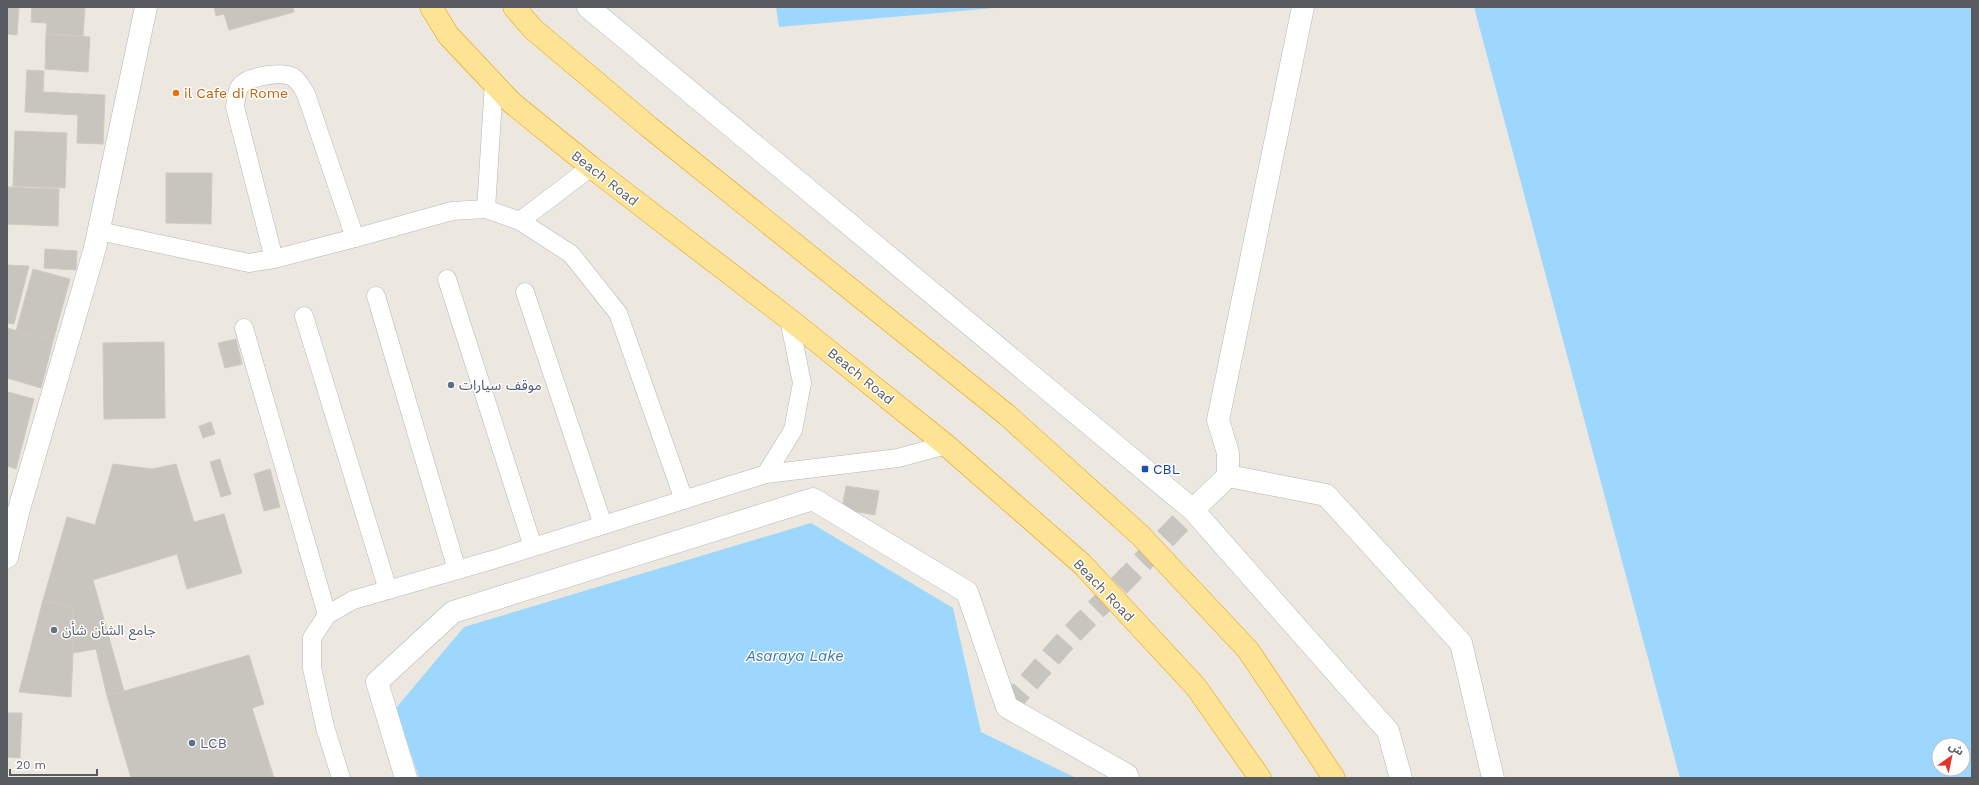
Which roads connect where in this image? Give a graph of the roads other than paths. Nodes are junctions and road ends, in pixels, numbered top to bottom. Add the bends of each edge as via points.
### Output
1 (146, 7) edge
2 (431, 7) edge
3 (514, 7) edge
4 (588, 7) edge
5 (1302, 7) edge
6 (494, 83) junction
7 (591, 167) junction
8 (486, 209) junction
9 (520, 221) junction
10 (99, 231) junction
11 (355, 238) junction
12 (274, 259) junction
13 (447, 278) dead end
14 (525, 292) dead end
15 (376, 296) dead end
16 (304, 316) dead end
17 (788, 319) junction
18 (244, 328) dead end
19 (946, 445) junction
20 (766, 474) junction
21 (1228, 476) junction
22 (684, 500) junction
23 (1193, 510) junction
24 (603, 525) junction
25 (533, 547) junction
26 (8, 549) edge
27 (457, 570) junction
28 (388, 590) junction
29 (326, 615) junction
30 (341, 778) edge
31 (406, 778) edge
32 (1128, 778) edge
33 (1260, 778) edge
34 (1334, 778) edge
35 (1400, 778) edge
36 (1493, 778) edge

1 - 10 street
2 - 6 highway, Beach Road via 448,35
3 - 34 highway via 533,29 649,128 1008,414 1140,535 1248,650
4 - 23 street
5 - 21 street via 1218,420 1228,453
6 - 7 highway, Beach Road via 512,103
6 - 8 lane
7 - 9 lane
7 - 17 highway, Beach Road
8 - 9 lane
8 - 11 lane via 452,212
9 - 22 lane via 571,254 618,313
10 - 12 lane via 249,263
10 - 26 street
11 - 12 lane
11 - 12 lane via 306,94 299,81 291,76 269,74 252,79 241,86 236,95 235,107
13 - 25 lane
14 - 24 lane
15 - 27 lane
16 - 28 lane
17 - 19 highway, Beach Road
17 - 20 lane via 802,383 793,430
18 - 29 lane
19 - 20 lane via 898,458
19 - 33 highway, Beach Road via 1082,564 1196,687
20 - 22 lane
21 - 23 street
21 - 36 street via 1326,495 1461,643
22 - 24 lane
23 - 35 street via 1388,731
24 - 25 lane
25 - 27 lane
27 - 28 lane
28 - 29 lane via 353,600
29 - 30 lane via 312,638 312,668
31 - 32 street via 377,682 453,612 813,499 967,592 1007,707 1127,775

